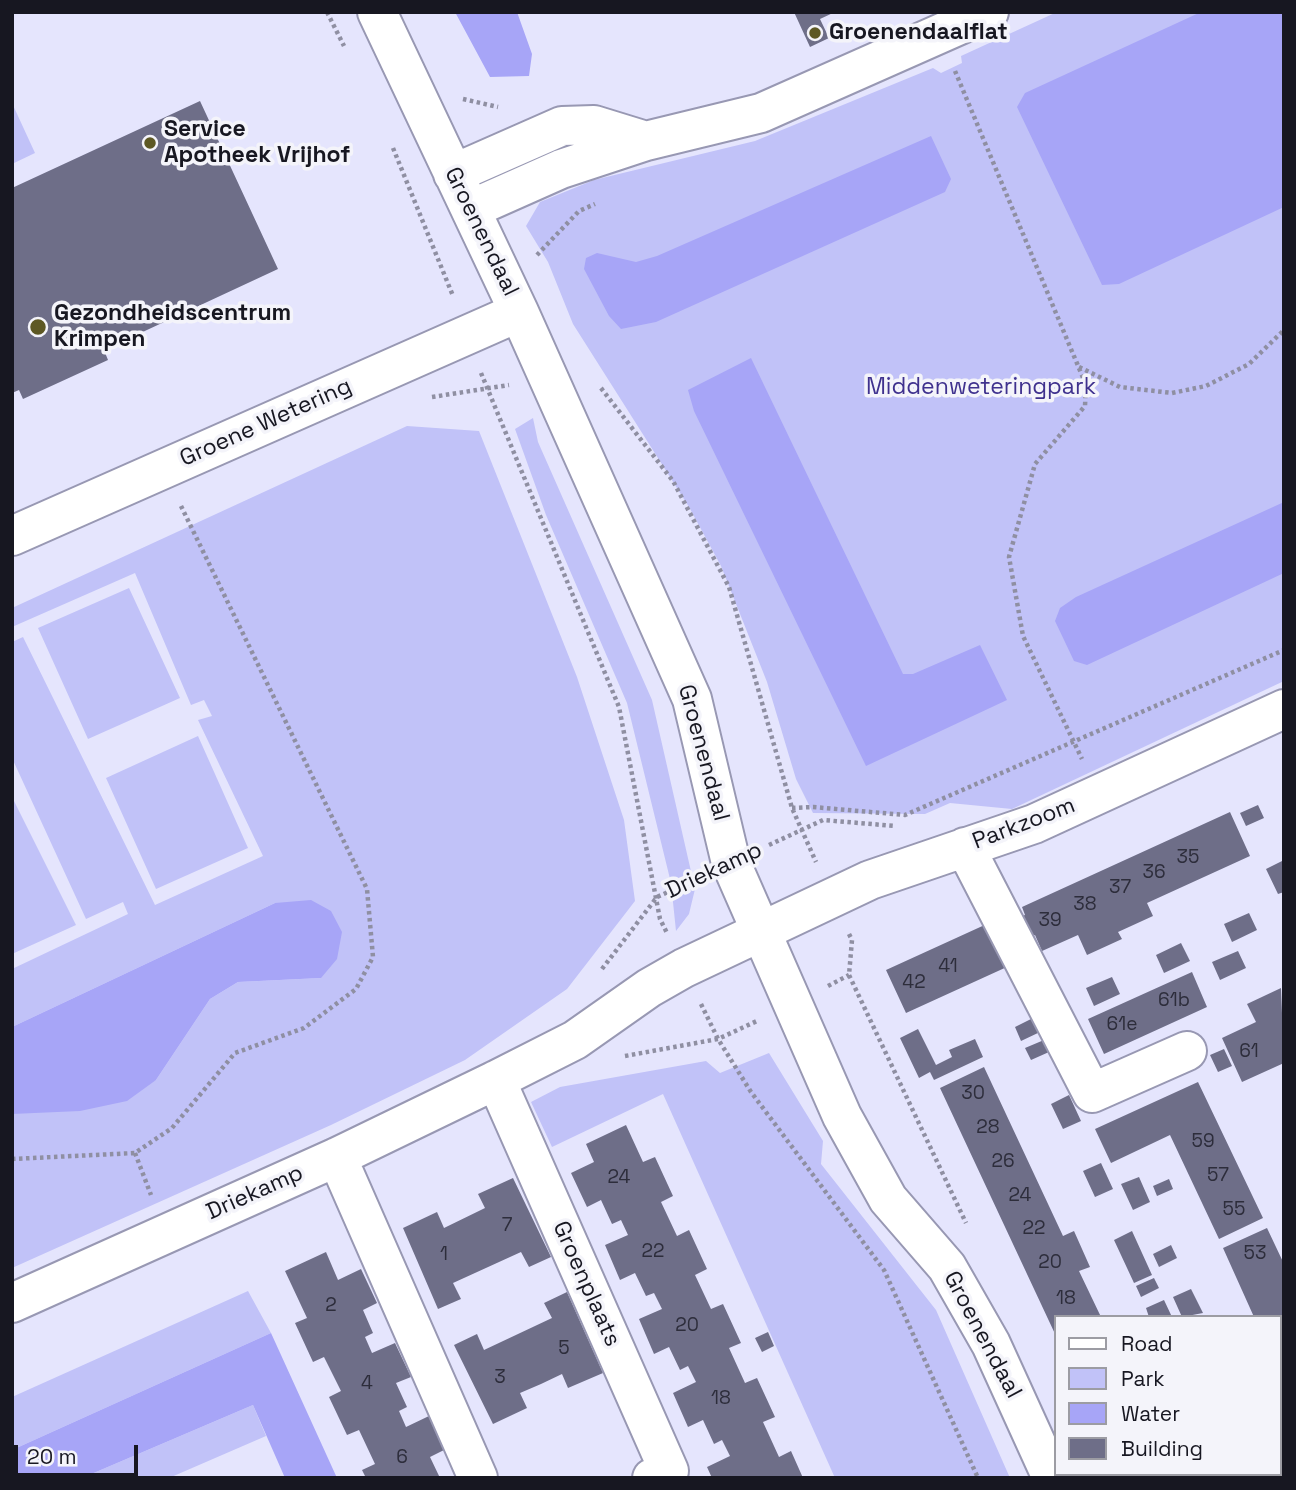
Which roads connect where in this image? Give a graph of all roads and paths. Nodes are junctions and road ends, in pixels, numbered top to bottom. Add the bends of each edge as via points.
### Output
1 (327, 12) edge
2 (377, 12) edge
3 (989, 12) edge
4 (345, 47) dead end
5 (958, 78) dead end
6 (646, 141) junction
7 (391, 144) dead end
8 (453, 174) junction
9 (484, 204) junction
10 (541, 267) dead end
11 (519, 312) junction
12 (1284, 330) edge
13 (467, 333) junction
14 (1079, 367) junction
15 (596, 379) dead end
16 (181, 506) dead end
17 (12, 536) edge
18 (1284, 650) edge
19 (1284, 709) edge
20 (1071, 742) junction
21 (792, 808) junction
22 (802, 830) junction
23 (965, 847) junction
24 (731, 863) junction
25 (657, 897) junction
26 (833, 898) junction
27 (762, 932) junction
28 (684, 968) junction
29 (597, 976) dead end
30 (1187, 1051) dead end
31 (496, 1080) junction
32 (337, 1157) junction
33 (12, 1158) edge
34 (968, 1227) dead end
35 (12, 1303) edge
36 (478, 1478) edge
37 (652, 1478) edge
38 (978, 1478) edge
39 (1052, 1478) edge

1 - 4 path
2 - 8 street, Groenendaal
3 - 6 street via 761,113
5 - 14 path
6 - 8 street via 594,125 562,126
6 - 9 street via 561,169
7 - 13 path, Groenendaal
8 - 9 street, Groenendaal
9 - 10 path, Groenendaal
9 - 11 street, Groenendaal
11 - 13 street, Groene Wetering
11 - 24 street, Groenendaal via 692,699
12 - 14 path via 1249,365 1206,386 1172,393 1120,387
13 - 17 street, Groene Wetering
13 - 25 path, Groenendaal via 619,707
14 - 20 path via 1086,385 1085,406 1034,464 1009,557 1023,636
15 - 21 path via 673,481 729,587
16 - 33 path via 367,888 373,957 356,989 304,1028 235,1053 172,1128 135,1153
18 - 20 path
19 - 23 street, Parkzoom via 1034,824
20 - 21 path via 905,815
21 - 22 path
22 - 24 path, Driekamp
22 - 26 path
23 - 26 street, Parkzoom via 906,866
23 - 30 street via 1091,1093
24 - 25 path, Driekamp
24 - 27 street, Groenendaal
25 - 28 path, Groenendaal via 660,919
25 - 29 path, Driekamp
26 - 27 street, Parkzoom
26 - 34 path via 852,940 849,975
27 - 28 street, Driekamp
27 - 39 street, Groenendaal via 842,1116 888,1199 947,1267 991,1344
28 - 31 street, Driekamp via 575,1040
28 - 38 path, Groenendaal via 718,1040 751,1092 884,1270
31 - 32 street, Driekamp
31 - 37 street, Groenplaats via 669,1471
32 - 35 street, Driekamp
32 - 36 street

